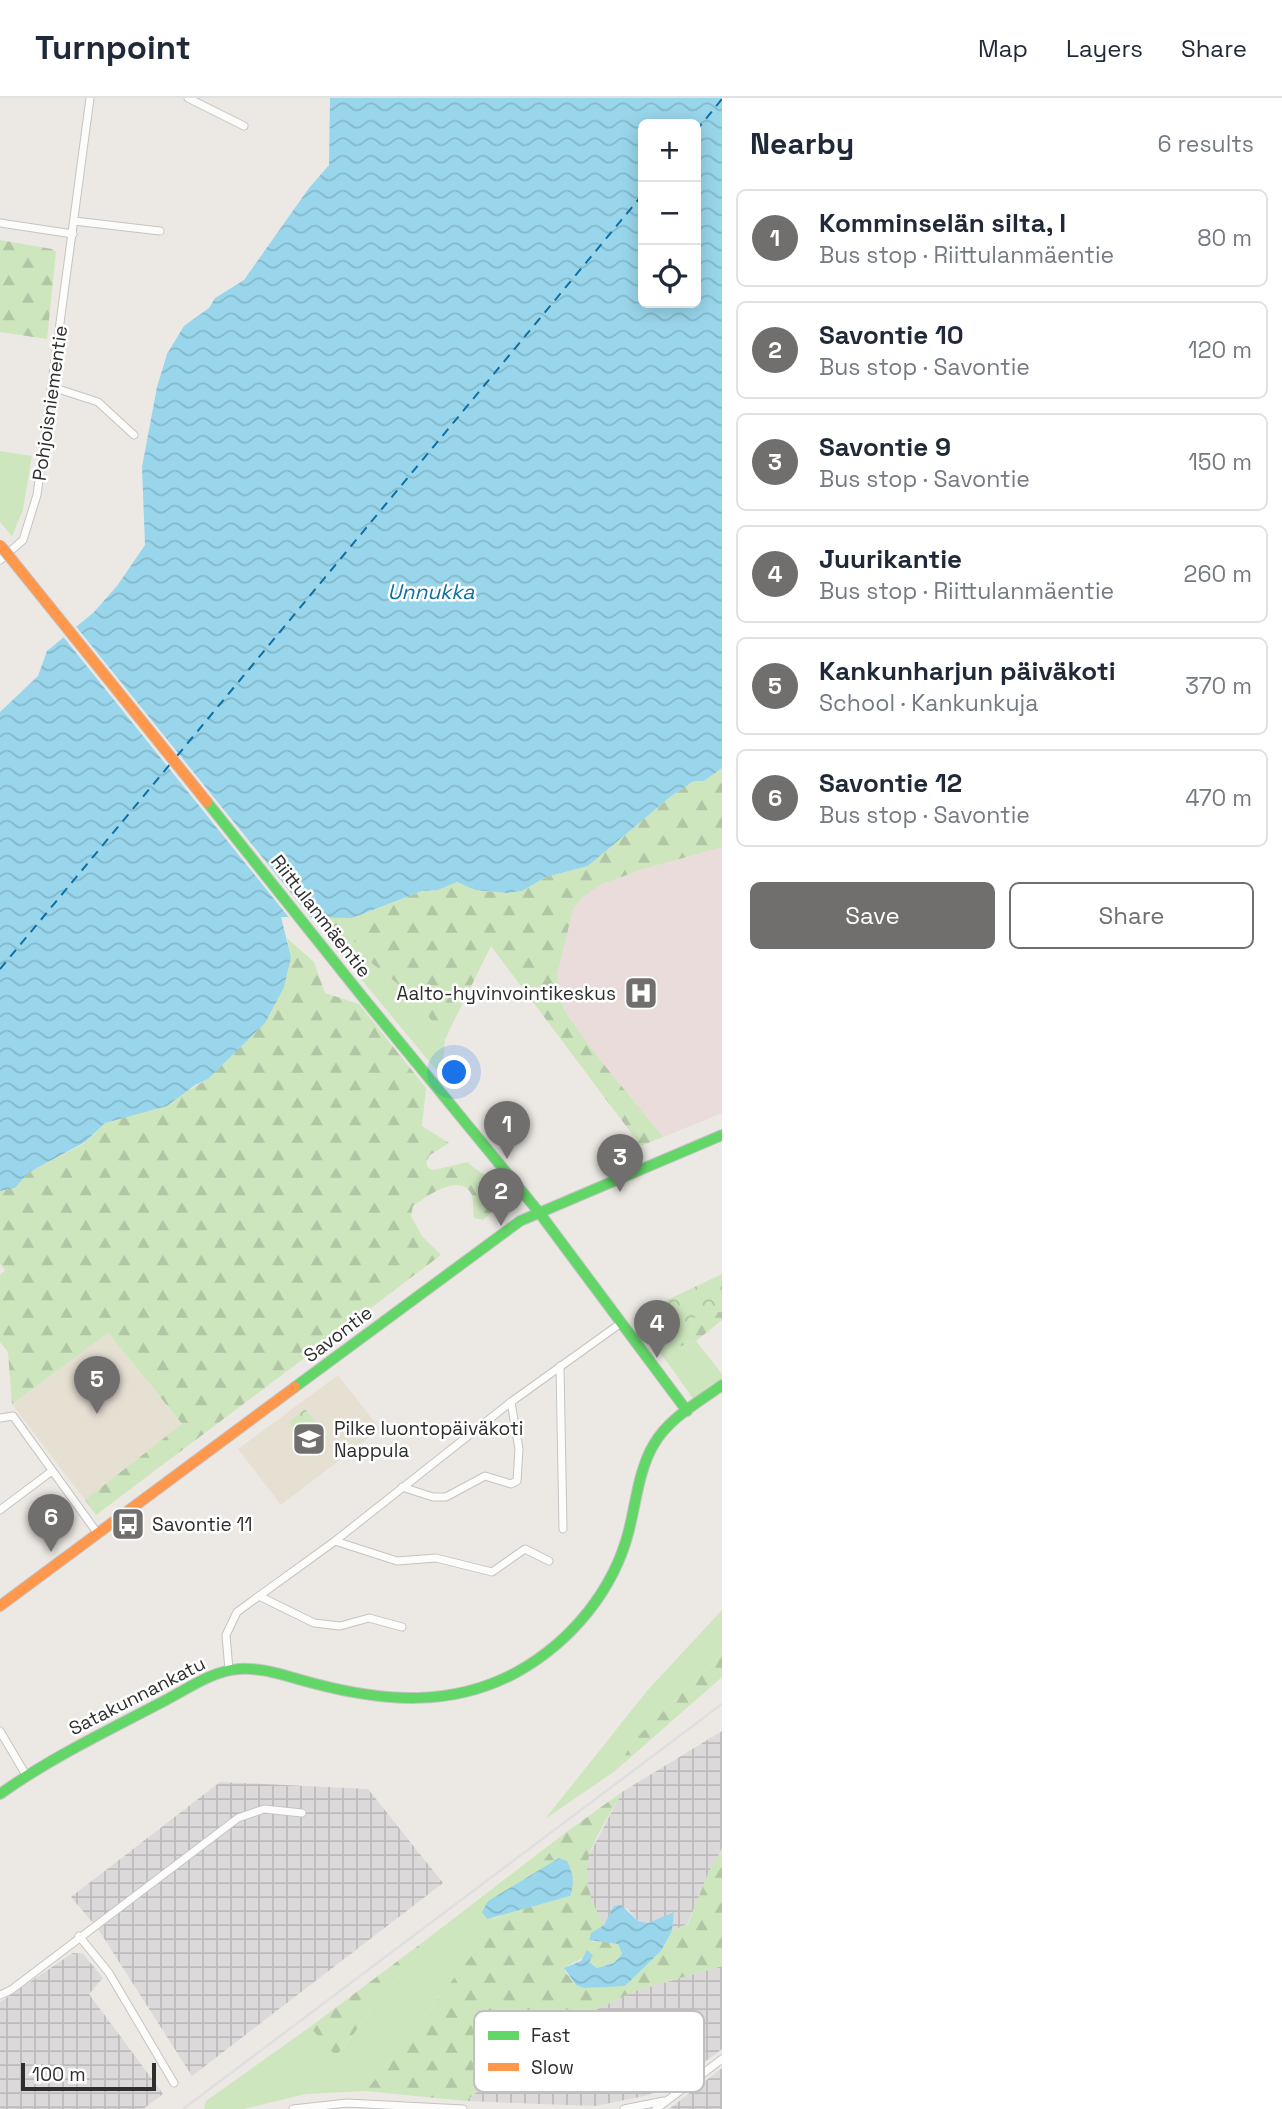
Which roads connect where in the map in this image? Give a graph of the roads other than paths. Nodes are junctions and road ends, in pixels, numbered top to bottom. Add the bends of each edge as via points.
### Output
1 (90, 98) edge
2 (188, 98) edge
3 (244, 126) dead end
4 (74, 221) junction
5 (0, 223) edge
6 (160, 231) dead end
7 (73, 234) junction
8 (52, 387) junction
9 (134, 435) dead end
10 (0, 545) edge
11 (0, 561) edge
12 (722, 1135) edge
13 (538, 1211) junction
14 (621, 1323) junction
15 (560, 1366) junction
16 (722, 1385) edge
17 (510, 1402) junction
18 (687, 1411) junction
19 (0, 1418) edge
20 (52, 1471) junction
21 (402, 1487) junction
22 (0, 1510) edge
23 (563, 1529) dead end
24 (98, 1534) junction
25 (335, 1541) junction
26 (549, 1561) dead end
27 (259, 1596) junction
28 (0, 1606) edge
29 (402, 1627) dead end
30 (229, 1670) junction
31 (0, 1731) edge
32 (26, 1775) junction
33 (0, 1794) edge
34 (302, 1813) dead end
35 (79, 1936) junction
36 (0, 1994) edge
37 (722, 2059) edge
38 (704, 2073) edge
39 (174, 2083) dead end
40 (679, 2092) edge
41 (668, 2100) junction
42 (293, 2109) edge
43 (463, 2109) edge
44 (624, 2109) edge
45 (656, 2109) edge

1 - 4 street, Pohjoisniementie
2 - 3 street
4 - 6 street
4 - 7 street, Pohjoisniementie
5 - 7 street
7 - 8 street, Pohjoisniementie
8 - 9 street via 98,402
8 - 11 street, Pohjoisniementie via 30,523 23,540
10 - 13 street, Riittulanmäentie, bridge
12 - 13 street, Savontie
13 - 14 street, Riittulanmäentie
13 - 24 street, Savontie
14 - 15 street
14 - 18 street, Riittulanmäentie
15 - 17 street
15 - 23 street
16 - 18 street, Satakunnankatu
17 - 21 street
17 - 21 street via 519,1449 517,1481 511,1484 485,1476 446,1497
18 - 30 street, Satakunnankatu via 655,1444 624,1545 596,1603 571,1630 520,1669 479,1688 411,1700 365,1697 257,1670
19 - 20 street via 13,1416
20 - 22 street
20 - 24 street
21 - 25 street
24 - 28 street, Savontie
25 - 26 street via 397,1561 436,1558 492,1572 525,1549
25 - 27 street
27 - 29 street via 314,1623 340,1626 369,1618
27 - 30 street via 228,1625 225,1650
30 - 32 street, Satakunnankatu
31 - 32 street
32 - 33 street, Satakunnankatu
34 - 35 street via 264,1809 238,1818
35 - 36 street
35 - 39 street via 109,1973
37 - 38 street
40 - 41 street
41 - 44 street
41 - 45 street
42 - 43 street via 347,2103

